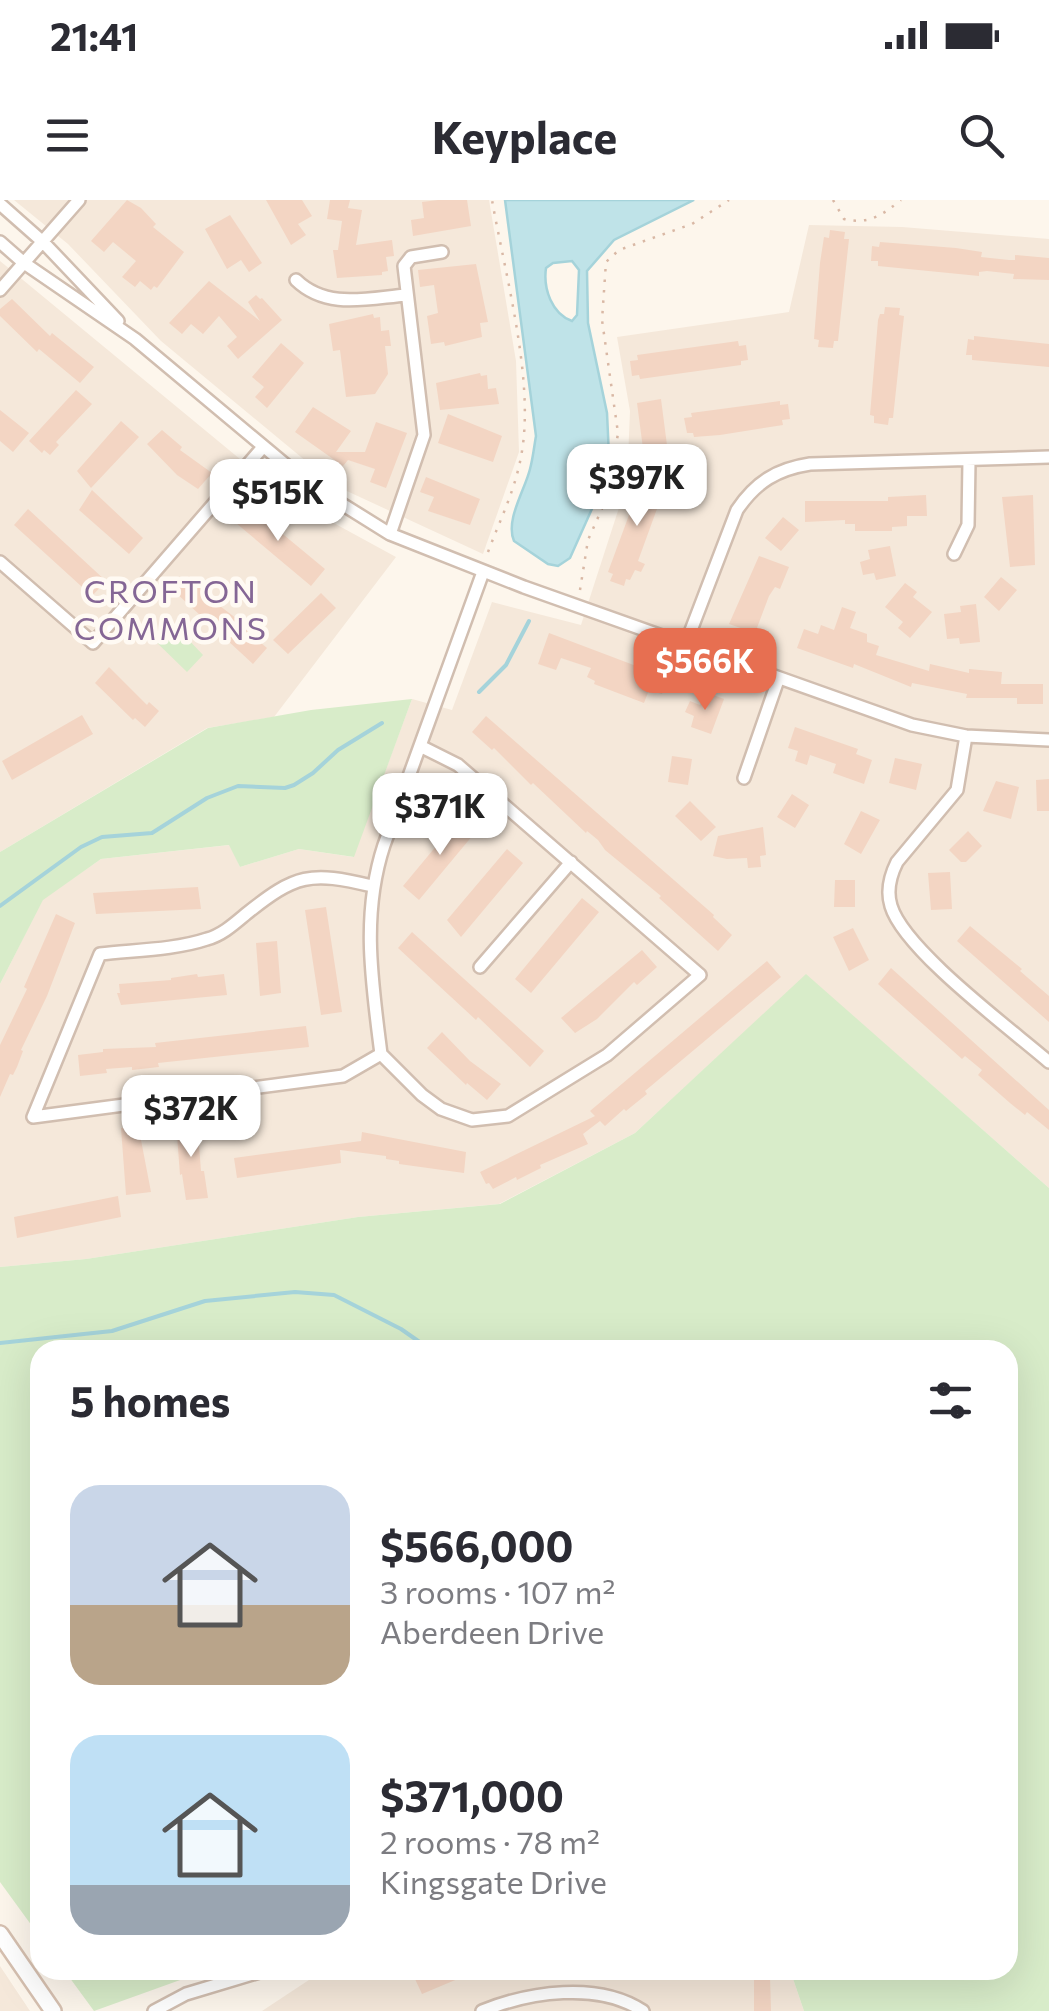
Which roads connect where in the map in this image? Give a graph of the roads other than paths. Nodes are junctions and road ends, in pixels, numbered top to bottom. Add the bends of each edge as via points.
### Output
1 (79, 200) edge
2 (0, 204) edge
3 (0, 242) edge
4 (43, 242) junction
5 (442, 252) dead end
6 (24, 263) junction
7 (296, 280) dead end
8 (0, 290) edge
9 (407, 295) junction
10 (135, 339) junction
11 (263, 447) junction
12 (1049, 457) edge
13 (969, 461) junction
14 (390, 534) junction
15 (954, 554) dead end
16 (0, 562) edge
17 (483, 572) junction
18 (684, 646) junction
19 (778, 680) junction
20 (966, 736) junction
21 (1049, 740) edge
22 (420, 746) junction
23 (744, 778) dead end
24 (570, 862) junction
25 (372, 886) junction
26 (480, 967) dead end
27 (381, 1054) junction
28 (1049, 1062) edge
29 (0, 1934) edge
30 (30, 1978) edge
31 (32, 1980) edge
32 (233, 1980) edge
33 (53, 2011) edge
34 (154, 2011) edge
35 (482, 2011) edge
36 (642, 2011) edge

1 - 4 street
2 - 4 street
3 - 6 street
4 - 6 street
4 - 10 street
5 - 9 street via 406,260
6 - 8 street
6 - 10 street
7 - 9 street via 324,299
9 - 14 street via 424,435
10 - 11 street
11 - 14 street via 305,482
11 - 16 street via 93,642
12 - 13 street
13 - 15 street via 968,524
13 - 18 street via 810,464 762,481 737,510
14 - 17 street
17 - 18 street
17 - 22 street
18 - 19 street
19 - 20 street
19 - 23 street
20 - 21 street
20 - 28 street via 957,790 897,862 890,904 915,946
22 - 24 street via 458,765
22 - 25 street
24 - 26 street
24 - 27 street via 700,975 606,1055 508,1116 472,1120 441,1109
25 - 27 street via 368,938
25 - 27 street via 333,877 296,880 208,939 100,954 33,1117 343,1076
29 - 30 main road
31 - 33 main road
32 - 34 street
35 - 36 street via 568,1994 612,1997

